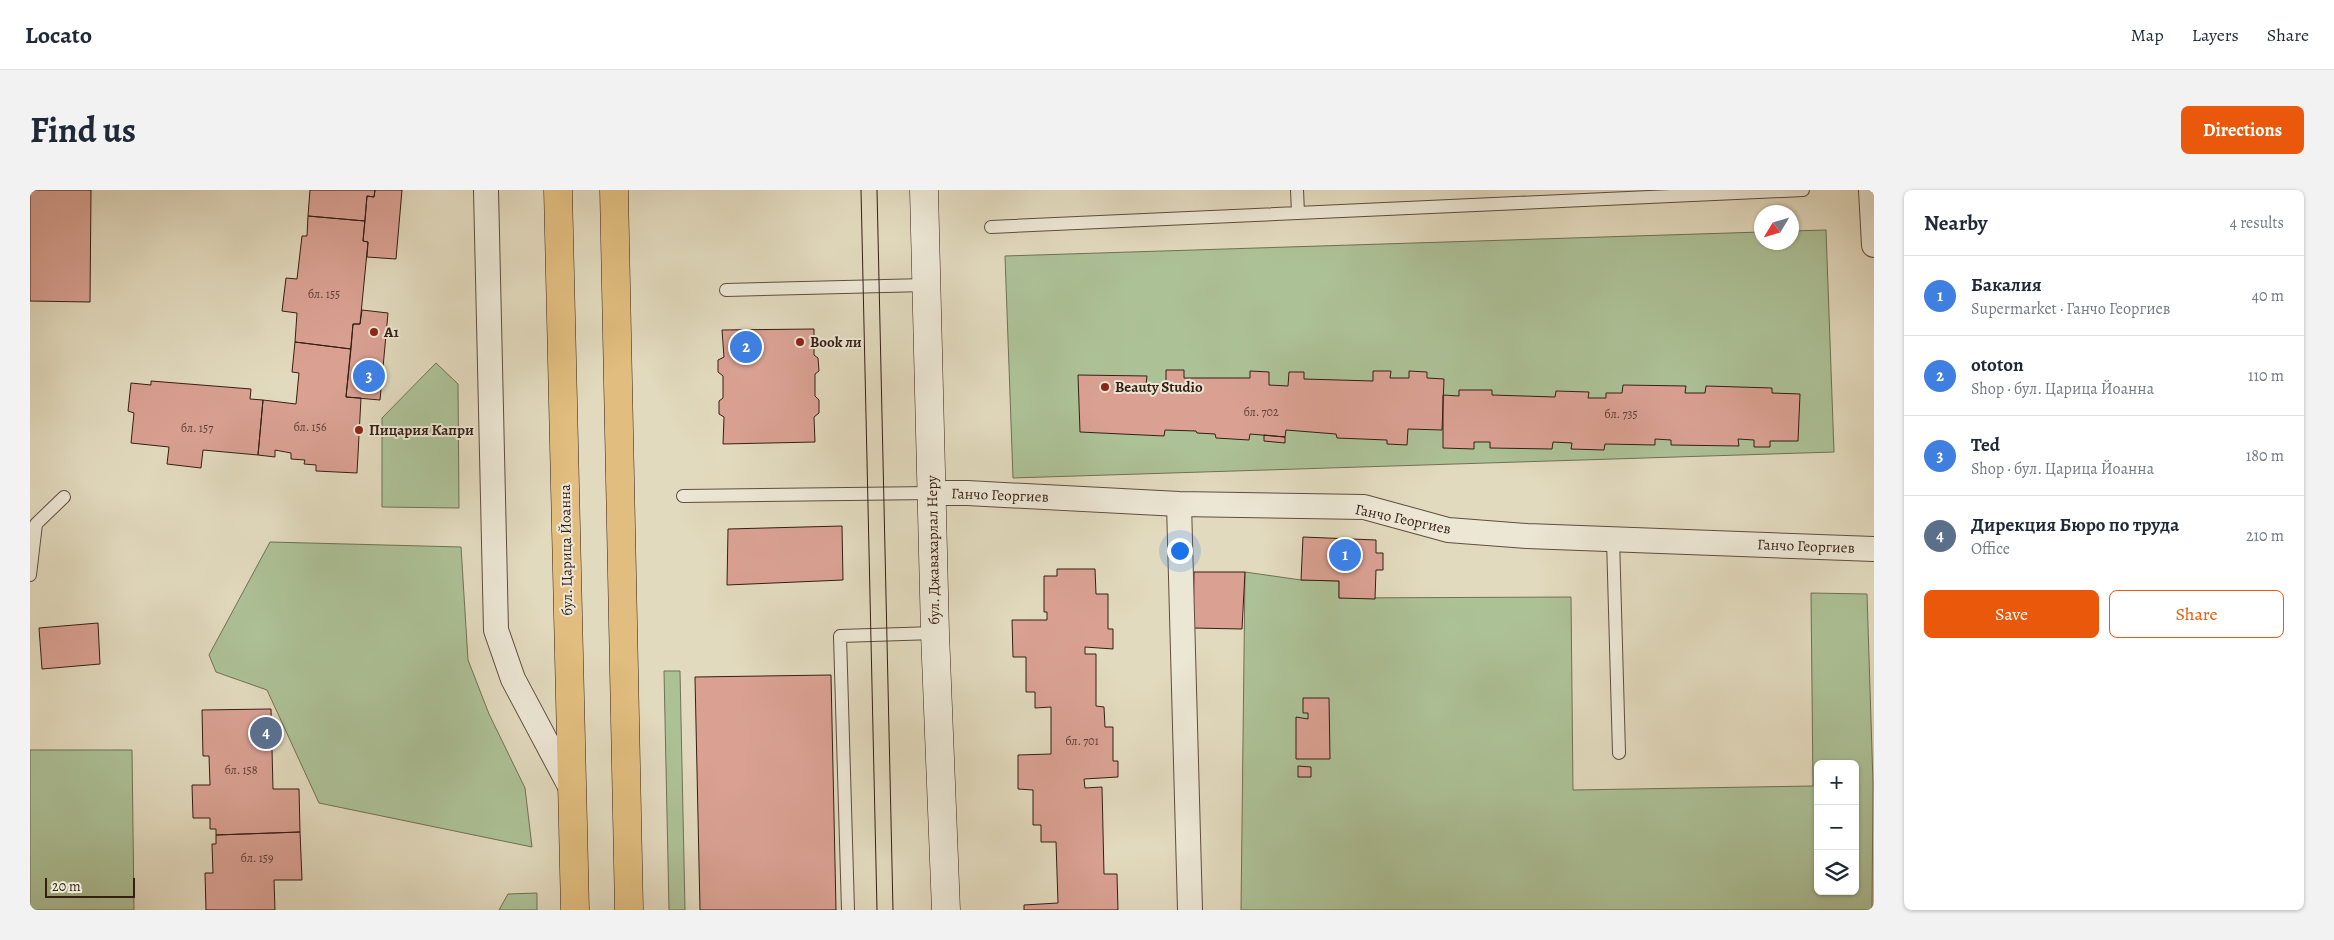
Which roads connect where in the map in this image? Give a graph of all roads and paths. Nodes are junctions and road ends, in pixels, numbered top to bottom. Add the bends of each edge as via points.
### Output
1 (486, 190) edge
2 (558, 190) edge
3 (614, 190) edge
4 (924, 190) edge
5 (1297, 190) edge
6 (1804, 190) edge
7 (1871, 190) edge
8 (1298, 213) junction
9 (991, 227) dead end
10 (1874, 244) edge
11 (926, 285) junction
12 (726, 290) dead end
13 (932, 493) junction
14 (683, 496) dead end
15 (64, 497) dead end
16 (1180, 504) junction
17 (1613, 539) junction
18 (1874, 549) edge
19 (30, 575) edge
20 (935, 633) junction
21 (1619, 753) dead end
22 (572, 790) junction
23 (575, 910) edge
24 (629, 910) edge
25 (848, 910) edge
26 (946, 910) edge
27 (1190, 910) edge

1 - 22 street via 496,630 513,679
2 - 22 main road, бул. Царица Йоанна
3 - 24 main road
4 - 11 street, бул. Джавахарлал Неру
5 - 8 lane
6 - 8 lane
7 - 10 street
8 - 9 lane
11 - 12 lane
11 - 13 street, бул. Джавахарлал Неру
13 - 14 lane
13 - 16 street, Ганчо Георгиев
13 - 20 street, бул. Джавахарлал Неру
15 - 19 lane via 36,524
16 - 17 street, Ганчо Георгиев via 1364,507 1448,530
16 - 27 street
17 - 18 street, Ганчо Георгиев
17 - 21 lane
20 - 25 lane via 840,636
20 - 26 street, бул. Джавахарлал Неру
22 - 23 main road, бул. Царица Йоанна

